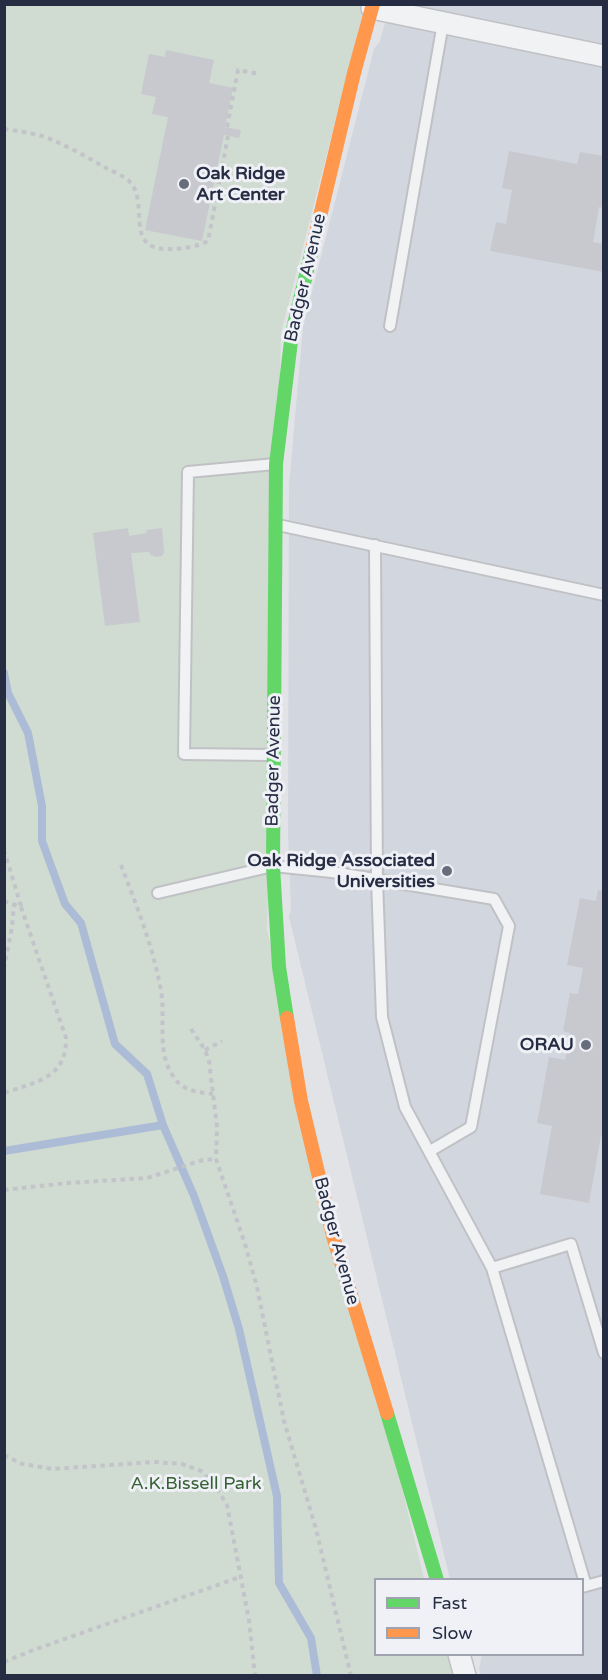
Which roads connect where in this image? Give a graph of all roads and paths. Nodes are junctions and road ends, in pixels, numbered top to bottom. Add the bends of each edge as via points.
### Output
1 (372, 6) edge
2 (443, 23) junction
3 (603, 56) edge
4 (260, 74) dead end
5 (227, 127) dead end
6 (4, 129) edge
7 (228, 136) dead end
8 (390, 326) dead end
9 (276, 464) junction
10 (276, 525) junction
11 (375, 545) junction
12 (603, 595) edge
13 (274, 755) junction
14 (4, 850) edge
15 (121, 865) dead end
16 (273, 866) junction
17 (377, 880) junction
18 (158, 893) dead end
19 (4, 901) edge
20 (14, 904) junction
21 (21, 907) junction
22 (4, 969) edge
23 (191, 1029) dead end
24 (222, 1041) dead end
25 (206, 1050) junction
26 (4, 1093) edge
27 (213, 1094) junction
28 (430, 1151) junction
29 (216, 1160) junction
30 (4, 1190) edge
31 (492, 1268) junction
32 (603, 1353) edge
33 (4, 1455) edge
34 (240, 1577) junction
35 (435, 1578) edge
36 (581, 1578) edge
37 (603, 1581) edge
38 (584, 1587) edge
39 (460, 1656) edge
40 (4, 1662) edge
41 (255, 1676) edge
42 (351, 1676) edge
43 (465, 1676) edge

1 - 2 street
1 - 9 street, Badger Avenue via 292,333
2 - 3 street
2 - 8 lane
4 - 5 path via 238,70
6 - 7 path via 45,138 129,181 137,197 141,233 157,249 177,249 208,241
9 - 10 street, Badger Avenue
9 - 13 lane via 188,472 184,753
10 - 11 lane
10 - 13 street, Badger Avenue
11 - 12 lane
11 - 17 lane
13 - 16 street, Badger Avenue
14 - 21 path
15 - 27 path via 150,941 161,993 162,1049 167,1064 183,1087
16 - 17 lane
16 - 18 lane
16 - 35 street, Badger Avenue via 279,967 301,1101 333,1236
17 - 28 lane via 382,1017 405,1107
17 - 28 lane via 494,899 509,926 471,1127
19 - 20 path
20 - 21 path
20 - 22 path
21 - 26 path via 66,1038 66,1050 63,1061 44,1079
23 - 25 path
24 - 25 path
25 - 27 path
27 - 29 path
28 - 31 lane
29 - 30 path via 203,1160 147,1178
29 - 42 path via 257,1287 284,1421 316,1529
31 - 32 lane via 571,1244
31 - 36 lane
33 - 34 path via 22,1464 53,1469 154,1462 182,1464 201,1471 227,1506
34 - 40 path
34 - 41 path
37 - 38 lane
39 - 43 street

